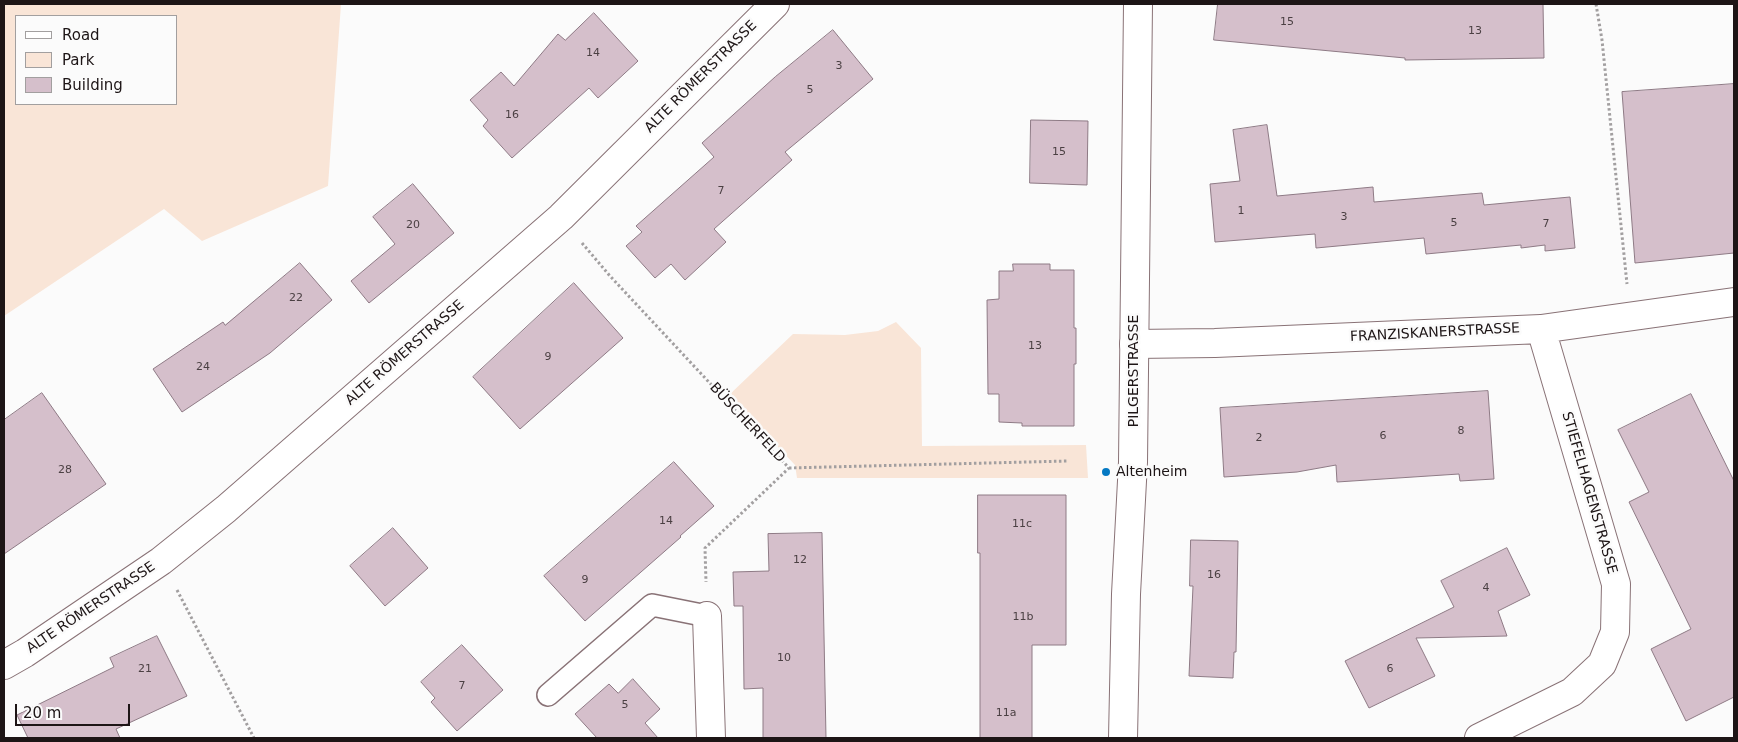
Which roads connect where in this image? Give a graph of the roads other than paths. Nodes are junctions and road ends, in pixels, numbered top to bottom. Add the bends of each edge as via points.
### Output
1 (775, 4) edge
2 (1138, 4) edge
3 (1734, 302) edge
4 (1541, 329) junction
5 (1134, 344) junction
6 (707, 616) joint
7 (4, 665) edge
8 (548, 695) dead end
9 (711, 738) edge
10 (1123, 738) edge
11 (1479, 738) edge

1 - 7 street, ALTE RÖMERSTRASSE via 561,217 226,508 161,561
2 - 5 street, PILGERSTRASSE
3 - 4 street, FRANZISKANERSTRASSE
4 - 5 street, FRANZISKANERSTRASSE
4 - 11 street, STIEFELHAGENSTRASSE via 1616,584 1615,632 1602,664 1572,692
5 - 10 street, PILGERSTRASSE
6 - 8 lane via 652,605
6 - 9 street

